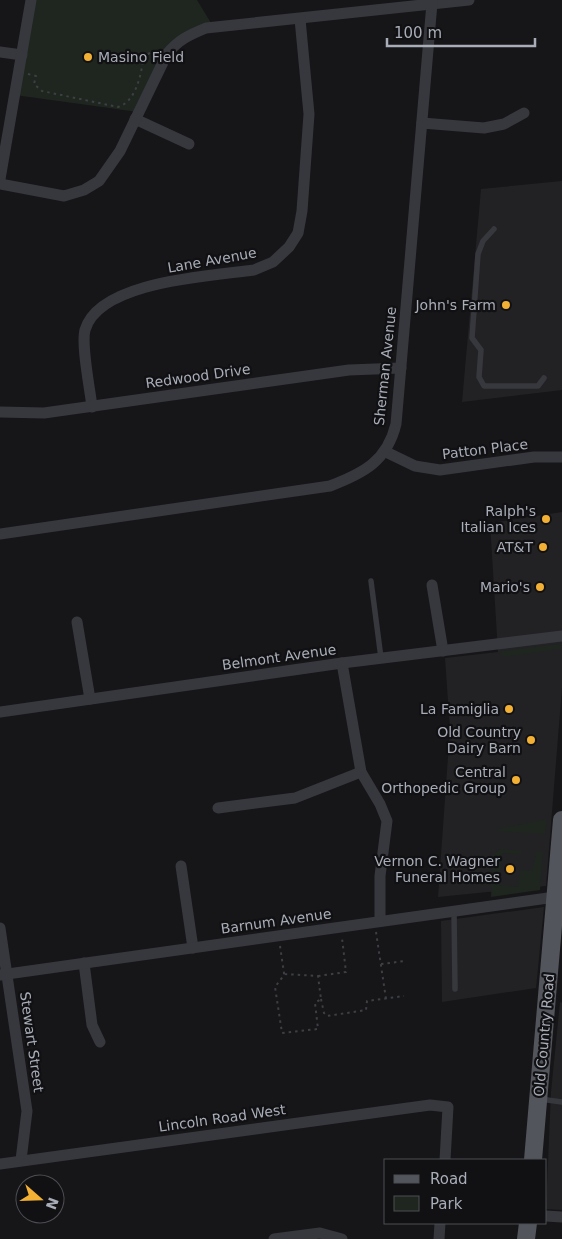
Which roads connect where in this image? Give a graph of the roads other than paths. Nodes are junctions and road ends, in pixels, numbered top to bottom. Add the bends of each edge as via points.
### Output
1 (31, 0) edge
2 (469, 0) edge
3 (432, 3) junction
4 (300, 18) junction
5 (0, 52) edge
6 (22, 55) junction
7 (524, 113) dead end
8 (135, 118) junction
9 (422, 123) junction
10 (189, 144) dead end
11 (0, 179) edge
12 (0, 184) edge
13 (494, 229) dead end
14 (401, 368) junction
15 (544, 378) dead end
16 (92, 407) junction
17 (0, 412) edge
18 (386, 452) junction
19 (562, 457) edge
20 (0, 534) edge
21 (371, 581) dead end
22 (432, 585) dead end
23 (78, 622) dead end
24 (562, 636) edge
25 (443, 651) junction
26 (381, 658) junction
27 (342, 663) junction
28 (90, 699) junction
29 (0, 712) edge
30 (361, 772) junction
31 (218, 808) dead end
32 (562, 820) edge
33 (561, 839) edge
34 (181, 866) dead end
35 (555, 897) junction
36 (454, 911) junction
37 (378, 924) junction
38 (0, 928) edge
39 (193, 948) junction
40 (84, 963) junction
41 (4, 975) edge
42 (455, 989) dead end
43 (100, 1042) dead end
44 (538, 1099) junction
45 (562, 1102) edge
46 (445, 1159) edge
47 (533, 1159) edge
48 (21, 1160) junction
49 (0, 1164) edge
50 (547, 1216) edge
51 (562, 1216) edge
52 (440, 1224) edge
53 (528, 1224) edge
54 (274, 1239) edge
55 (342, 1239) edge
56 (439, 1239) edge
57 (526, 1239) edge

1 - 6 street
2 - 3 street
3 - 4 street
3 - 9 street, Sherman Avenue
4 - 8 street via 206,28 177,41
4 - 16 street, Lane Avenue via 309,114 298,233 282,254 254,270 149,285 130,292 95,313 89,320 84,337
5 - 6 street
6 - 11 street
7 - 9 street via 504,124 484,128
8 - 10 street
8 - 12 street via 108,170 99,181 84,190 64,196
9 - 14 street, Sherman Avenue
13 - 15 lane via 483,240 478,254 472,338 481,350 479,377 484,386 496,388 538,386
14 - 16 street, Redwood Drive via 349,370
14 - 18 street, Sherman Avenue via 396,424
16 - 17 street, Redwood Drive via 44,413
18 - 19 street, Patton Place via 414,466 440,470
18 - 20 street, Sherman Avenue via 368,468 330,486
21 - 26 lane
22 - 25 street
23 - 28 street
24 - 25 street, Belmont Avenue
25 - 26 street, Belmont Avenue
26 - 27 street, Belmont Avenue
27 - 28 street, Belmont Avenue
27 - 30 street
28 - 29 street, Belmont Avenue
30 - 31 street via 295,798
30 - 37 street via 387,821
32 - 33 main road, Old Country Road
33 - 35 main road, Old Country Road
34 - 39 street
35 - 36 street, Barnum Avenue
35 - 44 main road, Old Country Road
36 - 37 street, Barnum Avenue
36 - 42 lane
37 - 39 street, Barnum Avenue
38 - 41 street, Stewart Street
39 - 40 street, Barnum Avenue
40 - 41 street, Barnum Avenue
40 - 43 street via 92,1025
41 - 48 street, Stewart Street via 27,1112
44 - 45 lane
44 - 47 main road, Old Country Road
46 - 48 street, Lincoln Road West via 448,1107 430,1105
48 - 49 street, Lincoln Road West
50 - 51 street
52 - 56 street
53 - 57 main road
54 - 55 street via 320,1234

